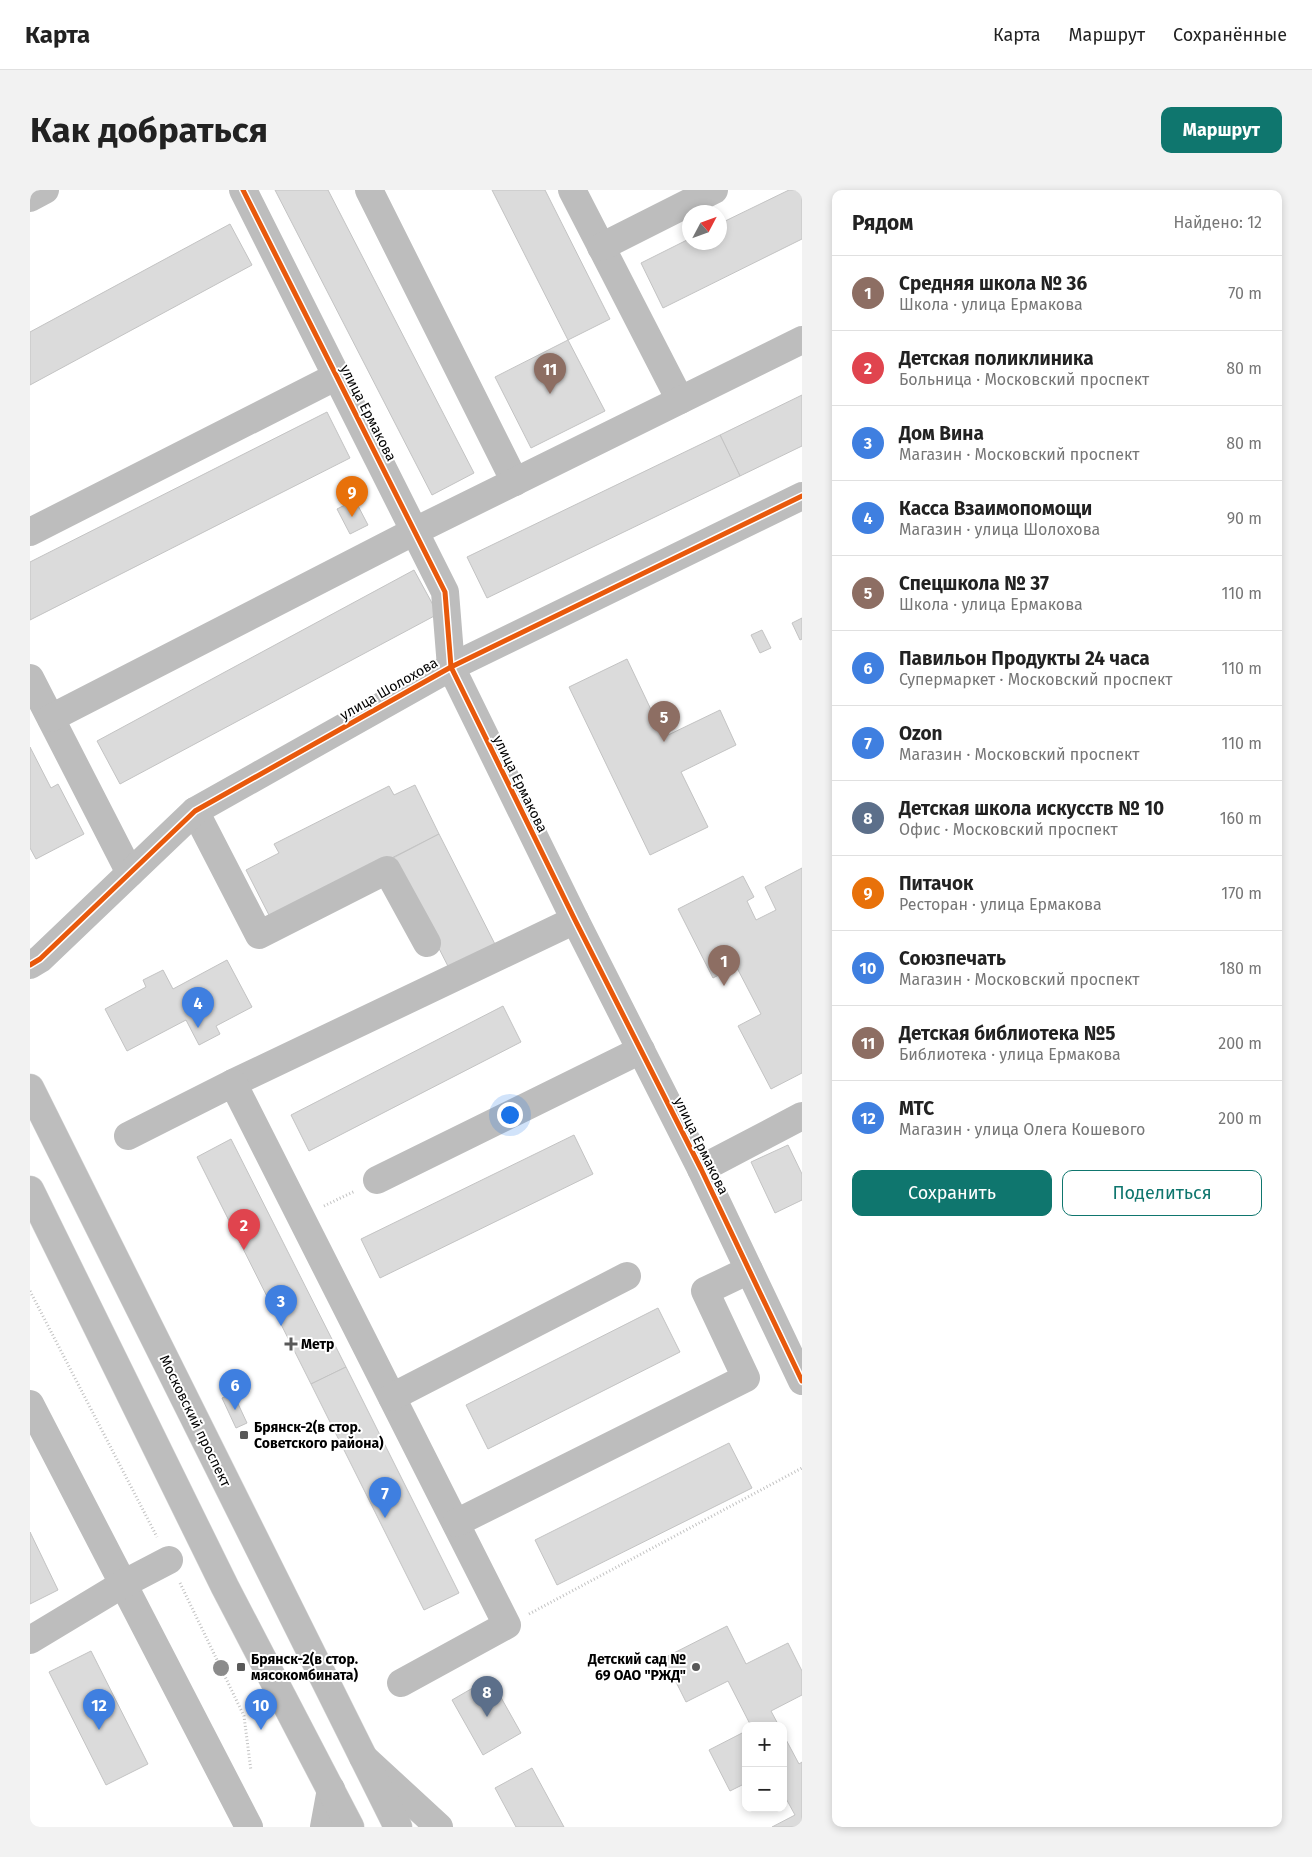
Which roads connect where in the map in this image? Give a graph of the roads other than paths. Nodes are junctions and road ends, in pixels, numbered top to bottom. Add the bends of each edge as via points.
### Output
1 (46, 190) edge
2 (243, 190) edge
3 (369, 190) edge
4 (572, 190) edge
5 (714, 190) edge
6 (30, 198) edge
7 (601, 247) junction
8 (802, 340) edge
9 (337, 376) junction
10 (680, 400) junction
11 (514, 482) junction
12 (802, 496) edge
13 (415, 531) junction
14 (30, 532) edge
15 (451, 667) junction
16 (30, 678) edge
17 (50, 718) junction
18 (195, 811) junction
19 (130, 873) junction
20 (575, 920) junction
21 (427, 943) dead end
22 (33, 955) edge
23 (641, 1050) junction
24 (233, 1083) junction
25 (30, 1088) edge
26 (802, 1116) edge
27 (128, 1136) dead end
28 (701, 1169) junction
29 (377, 1180) road end
30 (30, 1190) edge
31 (749, 1270) junction
32 (627, 1276) dead end
33 (802, 1381) edge
34 (392, 1397) junction
35 (30, 1404) edge
36 (456, 1522) junction
37 (169, 1560) dead end
38 (123, 1584) junction
39 (30, 1640) edge
40 (401, 1682) dead end
41 (361, 1754) junction
42 (331, 1789) junction
43 (249, 1827) edge
44 (324, 1827) edge
45 (350, 1827) edge
46 (398, 1827) edge
47 (439, 1827) edge

1 - 6 street
2 - 9 street, улица Ермакова
3 - 11 street
4 - 7 street
5 - 7 street
7 - 10 street
8 - 10 street
9 - 13 street, улица Ермакова
9 - 14 street
10 - 11 street
11 - 13 street
12 - 15 street, улица Шолохова
13 - 15 street, улица Ермакова via 446,592
13 - 17 street
15 - 18 street, улица Шолохова
15 - 20 street, улица Ермакова
16 - 17 street
17 - 19 street
18 - 19 street, улица Шолохова
18 - 21 street via 258,935 387,870
19 - 22 street, улица Шолохова
20 - 23 street, улица Ермакова
20 - 24 street
23 - 28 street, улица Ермакова
23 - 29 street
24 - 27 street
24 - 34 street
25 - 41 street, Московский проспект
26 - 28 street
28 - 31 street, улица Ермакова
30 - 42 street via 224,1587
31 - 33 street, улица Ермакова
31 - 36 street via 705,1291 746,1378
32 - 34 street
34 - 36 street
35 - 38 street
36 - 40 street via 507,1625
37 - 38 street
38 - 39 street
38 - 43 street
41 - 46 street, Московский проспект
41 - 47 street, Московский проспект
42 - 44 street
42 - 45 street

